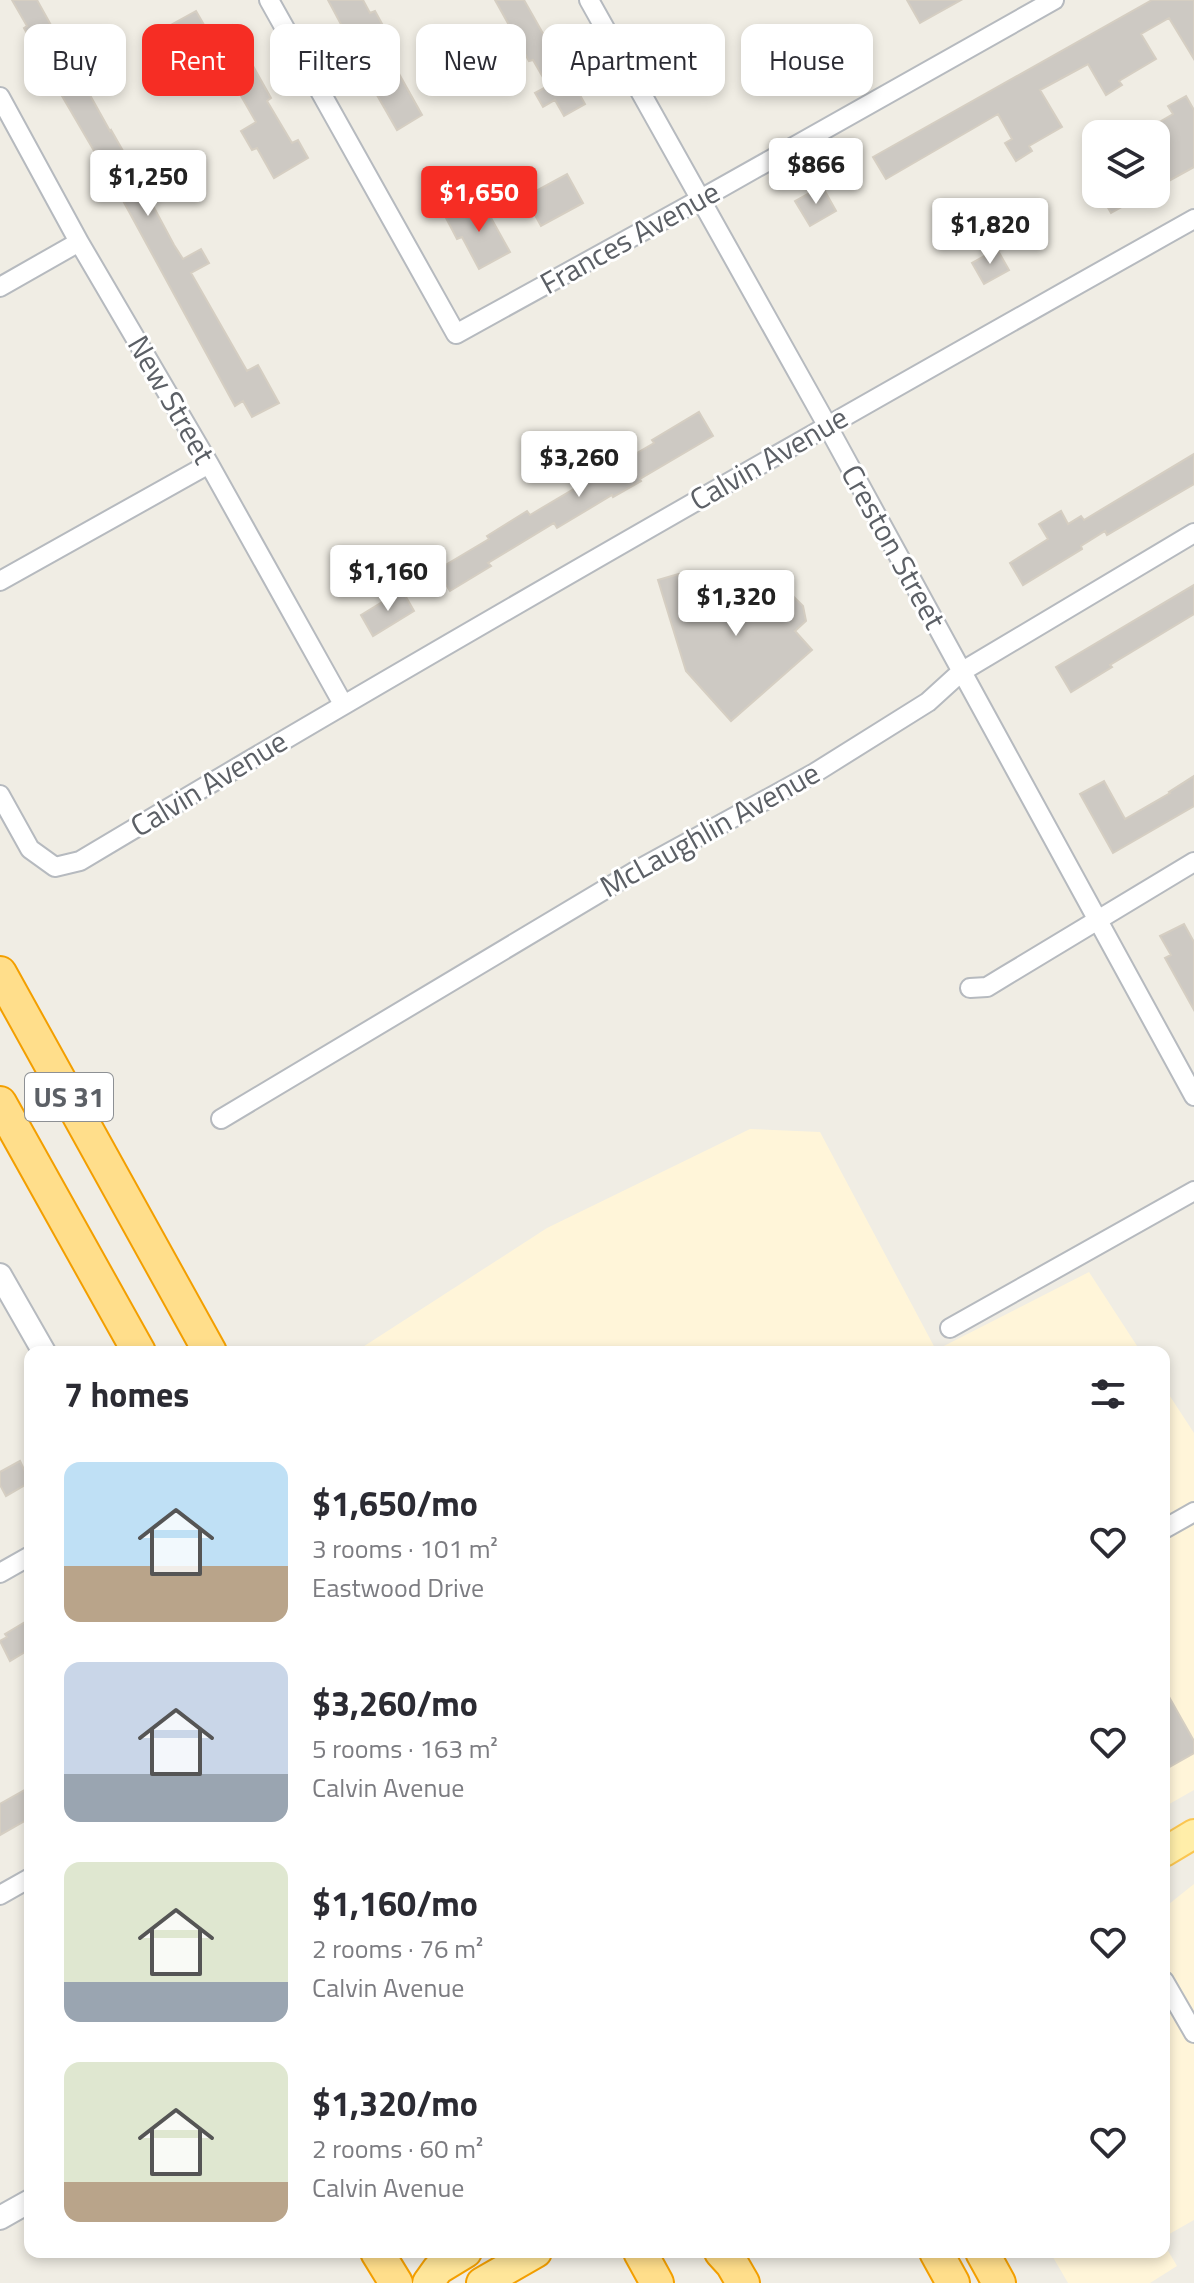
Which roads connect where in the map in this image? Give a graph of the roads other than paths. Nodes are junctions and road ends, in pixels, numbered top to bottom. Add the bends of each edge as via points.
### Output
1 (269, 0) edge
2 (589, 0) edge
3 (1054, 0) edge
4 (0, 97) edge
5 (701, 199) junction
6 (1194, 219) edge
7 (79, 242) junction
8 (0, 287) edge
9 (827, 425) junction
10 (209, 464) junction
11 (1194, 533) edge
12 (0, 581) edge
13 (961, 672) junction
14 (343, 704) junction
15 (0, 795) edge
16 (1194, 862) edge
17 (1096, 920) junction
18 (0, 973) edge
19 (970, 988) dead end
20 (1194, 1096) edge
21 (0, 1103) edge
22 (221, 1119) dead end
23 (1194, 1191) edge
24 (138, 1222) junction
25 (83, 1252) junction
26 (0, 1275) edge
27 (950, 1328) dead end
28 (41, 1346) edge
29 (120, 1346) edge
30 (136, 1346) edge
31 (207, 1346) edge
32 (222, 1346) edge
33 (1194, 1512) edge
34 (1170, 1526) edge
35 (24, 1559) edge
36 (0, 1573) edge
37 (1194, 1834) edge
38 (1170, 1848) edge
39 (24, 1881) edge
40 (0, 1895) edge
41 (1170, 1991) edge
42 (1194, 2033) edge
43 (24, 2204) edge
44 (0, 2218) edge
45 (381, 2258) edge
46 (456, 2258) edge
47 (526, 2258) edge
48 (643, 2258) edge
49 (712, 2258) edge
50 (726, 2258) edge
51 (939, 2258) edge
52 (985, 2258) edge
53 (396, 2283) edge
54 (428, 2283) edge
55 (482, 2283) edge
56 (657, 2283) edge
57 (726, 2283) edge
58 (743, 2283) edge
59 (953, 2283) edge
60 (999, 2283) edge

1 - 5 street, Frances Avenue via 456,334
2 - 5 street, Creston Street
3 - 5 street, Frances Avenue
4 - 7 street, New Street
5 - 9 street, Creston Street
6 - 9 street, Calvin Avenue
7 - 8 street
7 - 10 street, New Street
9 - 13 street, Creston Street
9 - 14 street, Calvin Avenue
10 - 12 street
10 - 14 street, New Street
11 - 13 street, McLaughlin Avenue
13 - 17 street, Creston Street
13 - 22 street, McLaughlin Avenue via 928,702 813,774 620,880
14 - 15 street, Calvin Avenue via 80,861 55,867 30,849
16 - 17 street
17 - 19 street via 987,987
17 - 20 street, Creston Street
18 - 24 highway, US 31
21 - 25 highway, US 31
23 - 27 street
24 - 31 highway, US 31
24 - 32 highway
25 - 29 highway
25 - 30 highway, US 31
26 - 28 street
33 - 34 street
35 - 36 street
37 - 38 main road
39 - 40 street
41 - 42 street
43 - 44 street
45 - 53 highway
46 - 54 highway
47 - 55 highway
48 - 56 highway
49 - 57 highway
50 - 58 highway
51 - 59 highway
52 - 60 highway

